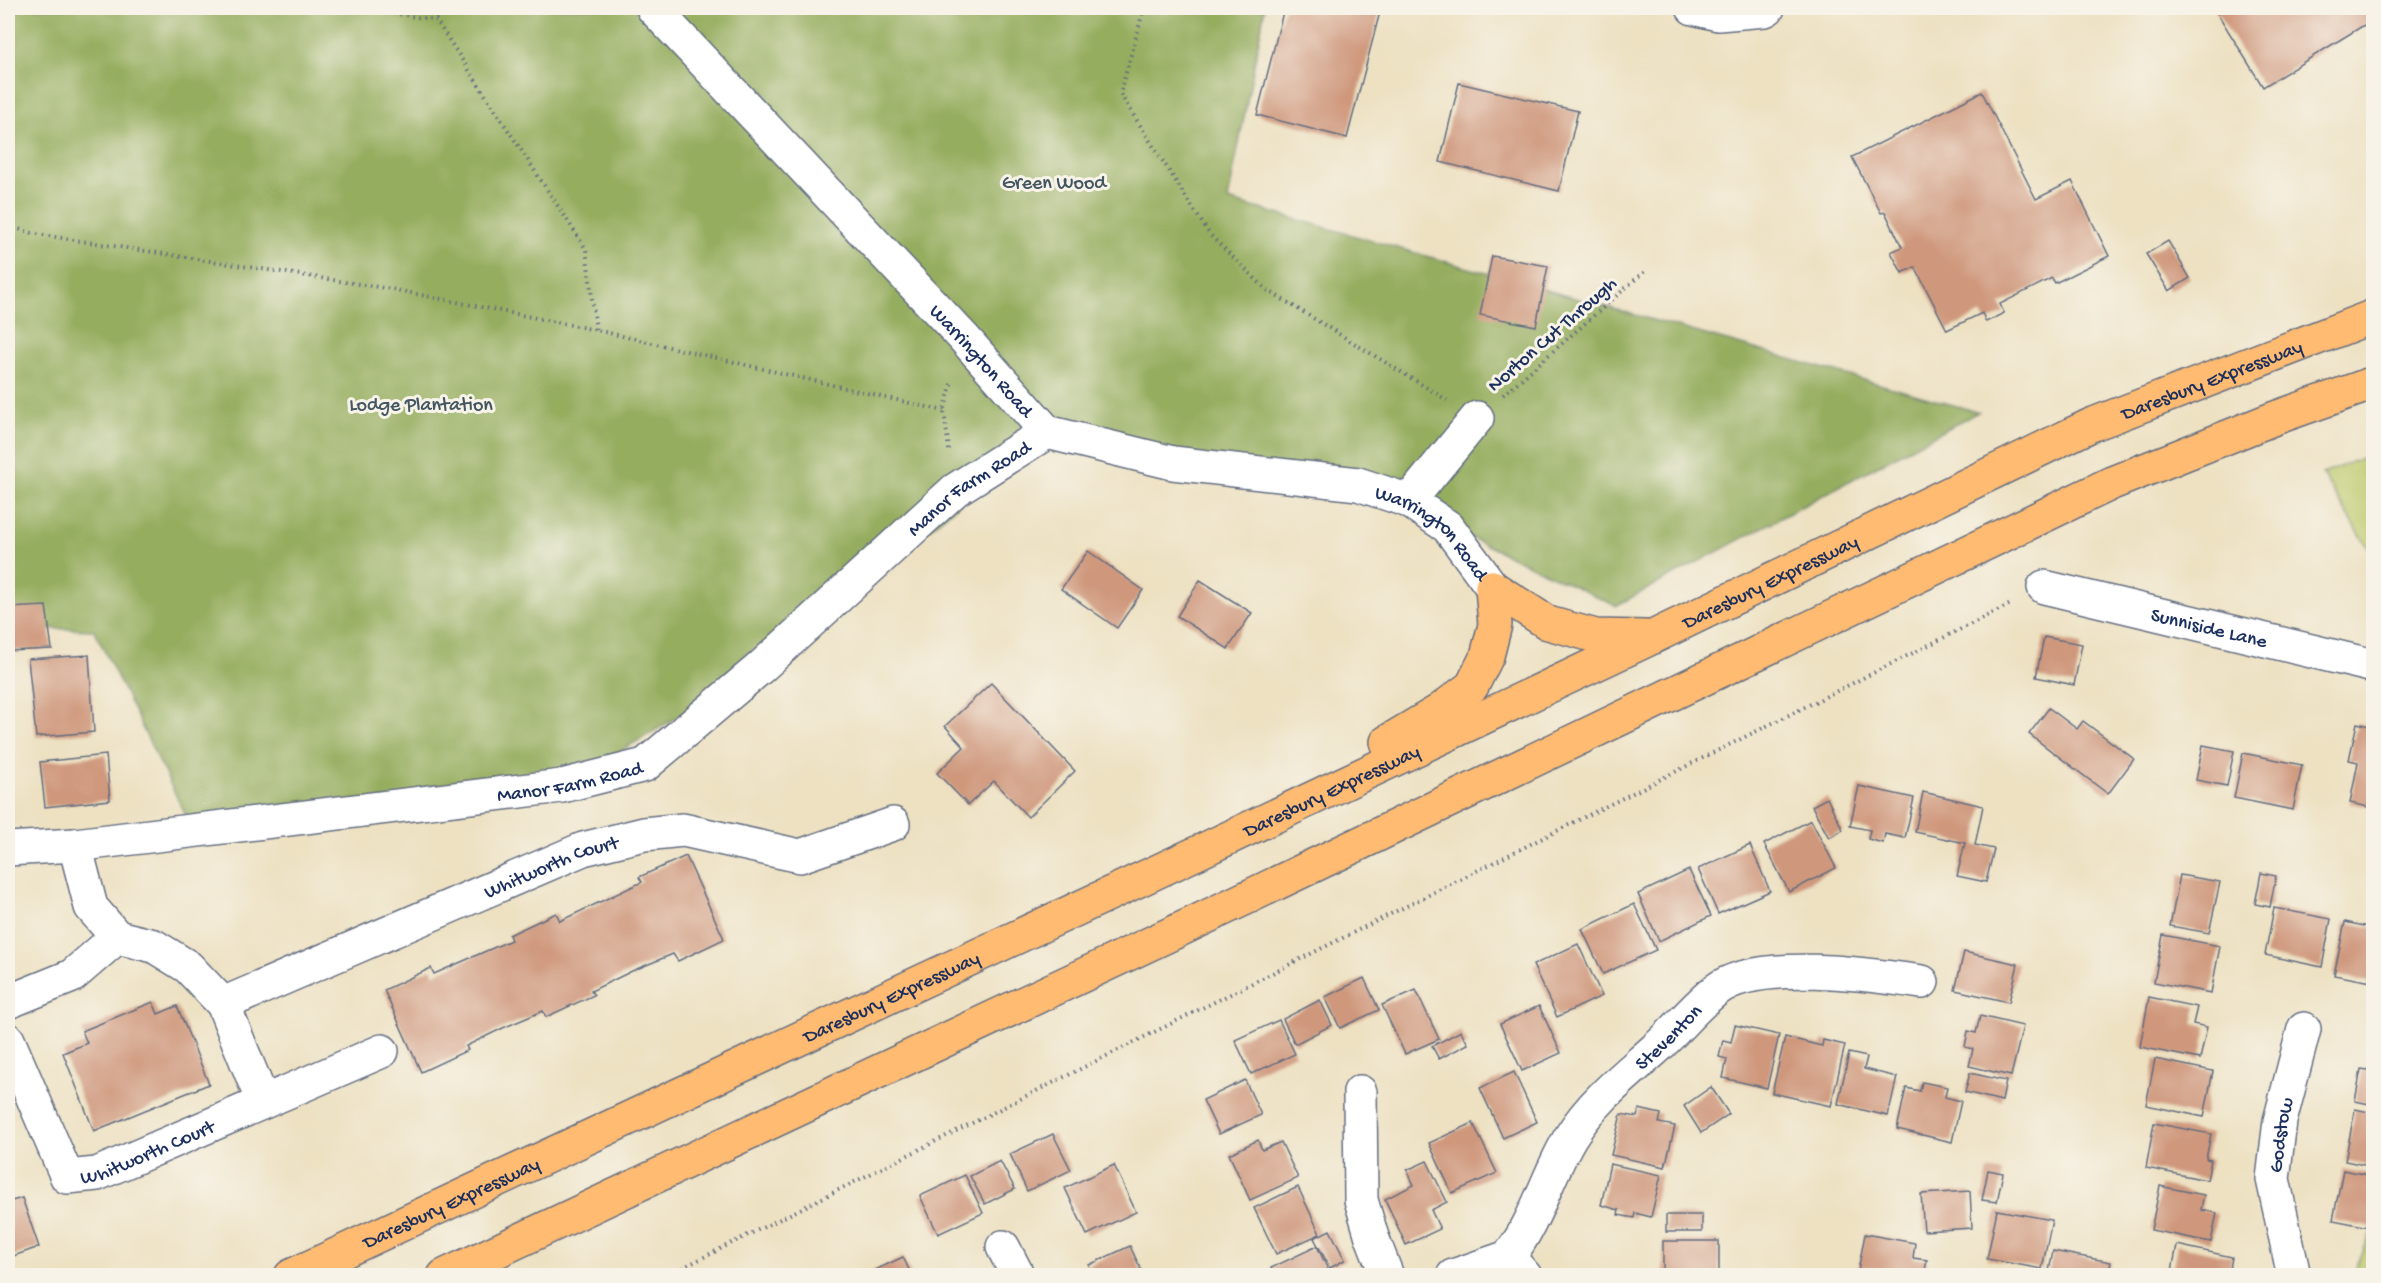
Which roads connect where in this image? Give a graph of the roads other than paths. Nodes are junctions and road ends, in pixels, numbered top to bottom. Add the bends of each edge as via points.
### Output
1 (653, 8) edge
2 (1693, 8) edge
3 (1768, 8) edge
4 (2373, 316) edge
5 (2373, 383) edge
6 (2373, 394) edge
7 (1477, 418) road end
8 (2275, 418) junction
9 (1047, 432) junction
10 (1409, 501) junction
11 (1492, 587) junction
12 (2044, 587) road end
13 (1653, 637) junction
14 (2373, 666) edge
15 (892, 824) dead end
16 (75, 845) junction
17 (8, 849) edge
18 (1199, 852) junction
19 (117, 937) junction
20 (1922, 982) dead end
21 (8, 1002) edge
22 (223, 1004) junction
23 (2304, 1029) dead end
24 (8, 1040) edge
25 (382, 1051) dead end
26 (1360, 1092) dead end
27 (263, 1102) junction
28 (1003, 1247) dead end
29 (1517, 1266) edge
30 (291, 1275) edge
31 (444, 1275) edge
32 (1018, 1275) edge
33 (1387, 1275) edge
34 (1453, 1275) edge
35 (2294, 1275) edge

1 - 9 street, Warrington Road via 963,337
2 - 3 street via 1718,14
4 - 13 main road, Daresbury Expressway via 2091,425
5 - 8 main road
6 - 8 street
7 - 10 street
8 - 31 main road via 2112,483 1177,931
9 - 10 street, Warrington Road via 1173,463 1358,484
9 - 16 street, Manor Farm Road via 955,490 760,668 645,765 562,786
10 - 11 street, Warrington Road via 1448,527
11 - 13 main road via 1548,623 1596,636
11 - 18 main road via 1495,625 1487,656 1472,686 1439,711
12 - 14 street, Sunniside Lane
13 - 18 main road, Daresbury Expressway
15 - 22 street, Whitworth Court via 800,856 683,830 644,834 583,849
16 - 17 street, Manor Farm Road
16 - 19 street via 91,907
18 - 30 main road, Daresbury Expressway
19 - 21 street via 72,976
19 - 22 street via 154,946 188,967
20 - 29 street, Steventon via 1856,973 1789,972 1749,976 1717,989 1597,1101 1571,1136 1523,1238
22 - 27 street
23 - 35 street, Godstow via 2280,1121 2273,1179
24 - 27 street, Whitworth Court via 67,1177 97,1174
25 - 27 street, Whitworth Court
26 - 33 street via 1361,1200
28 - 32 street
29 - 34 street, Steventon

